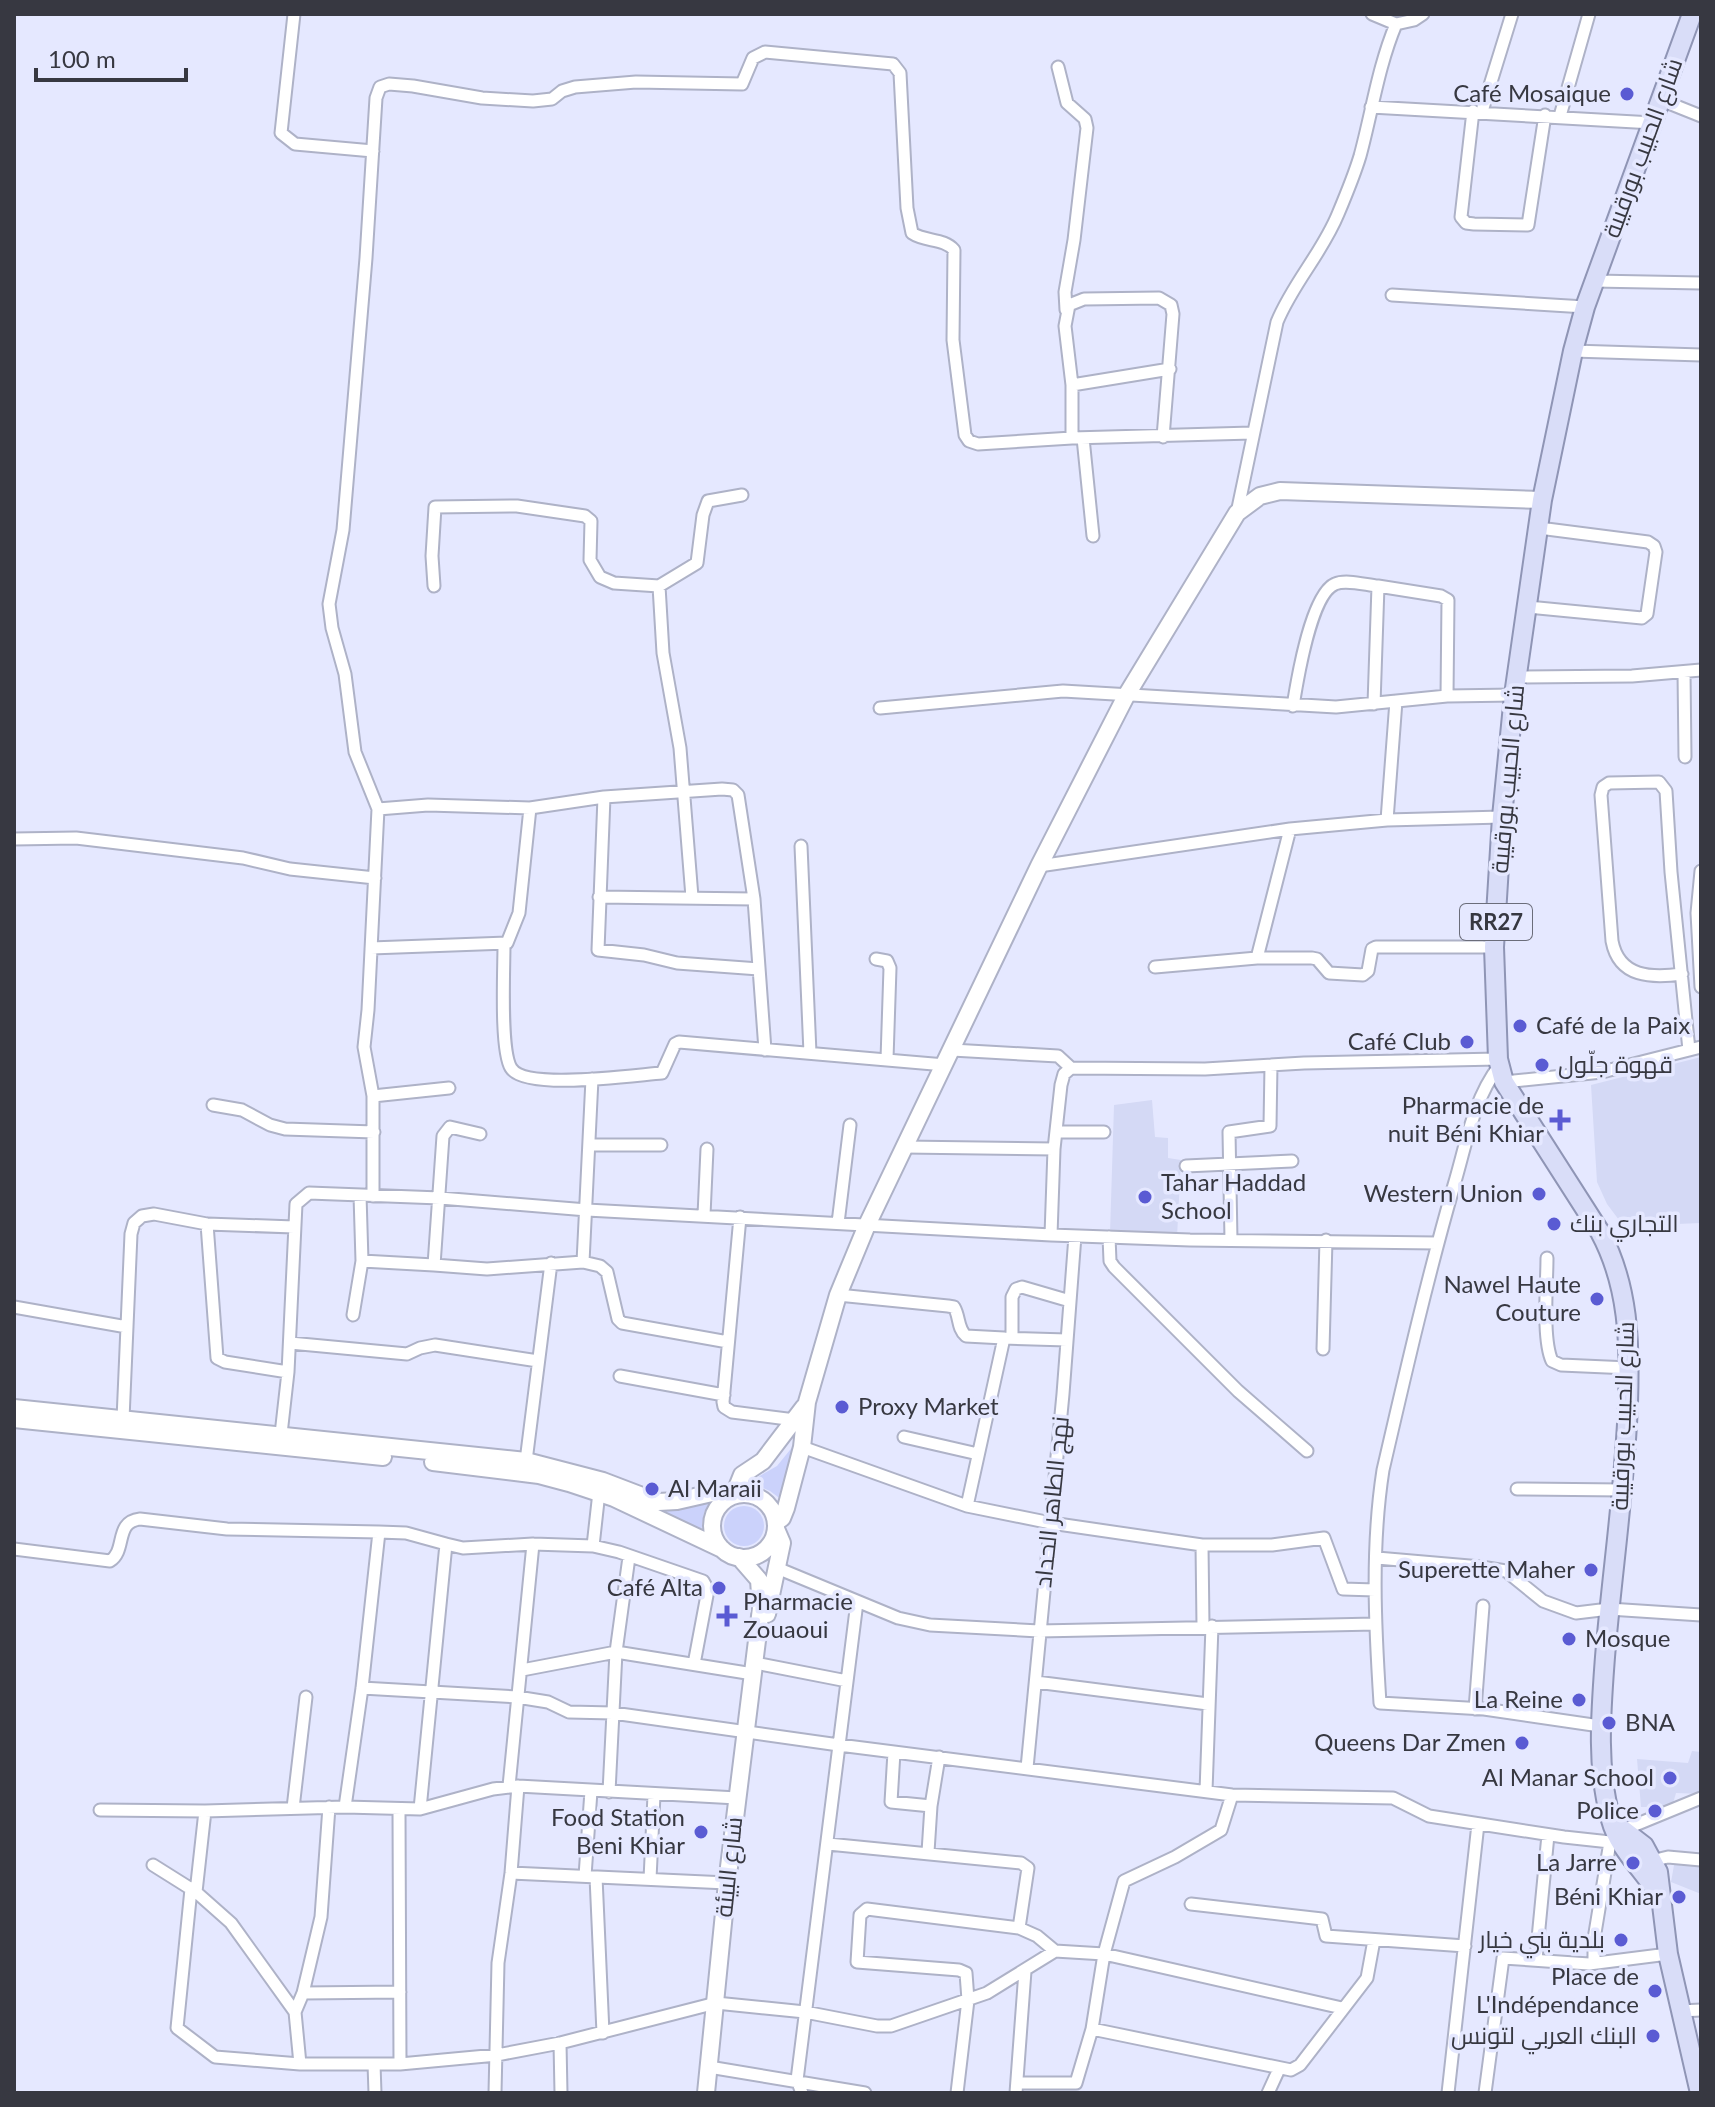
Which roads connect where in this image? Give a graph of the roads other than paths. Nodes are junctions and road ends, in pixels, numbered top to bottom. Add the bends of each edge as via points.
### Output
1 (294, 14) edge
2 (1372, 14) edge
3 (1423, 14) edge
4 (1512, 14) edge
5 (1589, 14) edge
6 (1695, 20) edge
7 (1396, 24) junction
8 (1058, 67) dead end
9 (1661, 100) junction
10 (1371, 107) junction
11 (1477, 111) junction
12 (1545, 115) junction
13 (1560, 116) junction
14 (1701, 116) edge
15 (1653, 123) junction
16 (373, 151) junction
17 (1594, 281) junction
18 (1701, 283) edge
19 (1392, 295) dead end
20 (1585, 307) junction
21 (1066, 310) junction
22 (1573, 351) junction
23 (1701, 355) edge
24 (1170, 369) junction
25 (1072, 385) junction
26 (1252, 433) junction
27 (1163, 437) junction
28 (1078, 438) junction
29 (742, 495) dead end
30 (1542, 500) junction
31 (1237, 513) junction
32 (1539, 528) junction
33 (1093, 536) dead end
34 (434, 586) dead end
35 (659, 586) junction
36 (1378, 586) junction
37 (1528, 607) junction
38 (1701, 670) edge
39 (1684, 672) junction
40 (1515, 686) junction
41 (1126, 696) junction
42 (1447, 696) junction
43 (1396, 701) junction
44 (1374, 704) junction
45 (1293, 706) junction
46 (880, 708) dead end
47 (1685, 757) dead end
48 (684, 792) junction
49 (604, 797) junction
50 (530, 808) junction
51 (378, 809) junction
52 (1502, 817) junction
53 (1387, 820) junction
54 (1290, 829) junction
55 (14, 839) edge
56 (801, 846) dead end
57 (1039, 866) junction
58 (1701, 871) edge
59 (375, 878) junction
60 (599, 897) junction
61 (692, 897) junction
62 (754, 899) junction
63 (504, 945) junction
64 (1494, 947) junction
65 (371, 948) junction
66 (1257, 958) junction
67 (876, 959) dead end
68 (1155, 967) dead end
69 (759, 969) junction
70 (1682, 974) junction
71 (1701, 987) edge
72 (1695, 1048) edge
73 (765, 1050) junction
74 (810, 1053) junction
75 (948, 1057) junction
76 (887, 1059) junction
77 (1271, 1065) junction
78 (1071, 1068) junction
79 (1501, 1069) junction
80 (592, 1079) junction
81 (449, 1088) dead end
82 (373, 1096) junction
83 (213, 1105) dead end
84 (850, 1125) dead end
85 (374, 1132) junction
86 (1056, 1132) junction
87 (1104, 1132) dead end
88 (480, 1134) dead end
89 (589, 1145) junction
90 (661, 1145) dead end
91 (904, 1147) junction
92 (707, 1149) dead end
93 (1054, 1149) junction
94 (1292, 1161) dead end
95 (1230, 1165) junction
96 (1186, 1166) dead end
97 (360, 1195) junction
98 (373, 1196) junction
99 (440, 1198) junction
100 (587, 1210) junction
101 (704, 1215) junction
102 (740, 1217) junction
103 (838, 1223) junction
104 (207, 1224) junction
105 (867, 1225) junction
106 (294, 1227) junction
107 (1051, 1235) junction
108 (1075, 1236) junction
109 (1109, 1237) junction
110 (1231, 1240) junction
111 (1326, 1240) junction
112 (1437, 1243) junction
113 (1547, 1258) dead end
114 (362, 1261) junction
115 (583, 1262) junction
116 (551, 1263) junction
117 (434, 1265) junction
118 (838, 1295) junction
119 (1070, 1301) junction
120 (14, 1307) edge
121 (353, 1315) dead end
122 (127, 1327) junction
123 (1008, 1338) junction
124 (1067, 1340) junction
125 (728, 1342) junction
126 (290, 1343) junction
127 (1323, 1349) dead end
128 (538, 1361) junction
129 (1629, 1368) junction
130 (288, 1372) junction
131 (620, 1376) dead end
132 (724, 1395) junction
133 (807, 1402) junction
134 (14, 1408) edge
135 (14, 1419) edge
136 (123, 1419) junction
137 (795, 1420) junction
138 (904, 1437) dead end
139 (289, 1442) junction
140 (802, 1447) junction
141 (1307, 1451) dead end
142 (978, 1454) junction
143 (526, 1461) junction
144 (1517, 1489) dead end
145 (1623, 1490) junction
146 (599, 1492) junction
147 (732, 1496) junction
148 (967, 1506) junction
149 (1051, 1523) junction
150 (776, 1525) junction
151 (379, 1532) junction
152 (446, 1544) junction
153 (533, 1544) junction
154 (1202, 1545) junction
155 (593, 1546) junction
156 (14, 1549) edge
157 (722, 1549) junction
158 (629, 1557) junction
159 (739, 1557) junction
160 (1377, 1558) junction
161 (777, 1568) junction
162 (1375, 1590) junction
163 (857, 1602) junction
164 (1483, 1606) dead end
165 (1609, 1609) junction
166 (1701, 1615) edge
167 (1375, 1624) junction
168 (1207, 1626) junction
169 (1039, 1631) junction
170 (756, 1641) junction
171 (616, 1652) junction
172 (694, 1664) junction
173 (754, 1669) junction
174 (522, 1670) junction
175 (847, 1681) junction
176 (1036, 1682) junction
177 (362, 1688) junction
178 (430, 1692) junction
179 (306, 1697) dead end
180 (517, 1697) junction
181 (1208, 1704) junction
182 (1475, 1709) junction
183 (613, 1713) junction
184 (1600, 1726) junction
185 (746, 1731) junction
186 (839, 1745) junction
187 (894, 1752) junction
188 (939, 1757) junction
189 (1027, 1768) junction
190 (514, 1786) junction
191 (591, 1791) junction
192 (1206, 1791) junction
193 (609, 1792) junction
194 (654, 1795) junction
195 (1232, 1795) junction
196 (737, 1798) junction
197 (1701, 1798) edge
198 (931, 1806) junction
199 (329, 1807) junction
200 (345, 1807) junction
201 (293, 1808) junction
202 (420, 1809) junction
203 (100, 1810) dead end
204 (205, 1811) junction
205 (399, 1811) junction
206 (1478, 1824) junction
207 (1619, 1834) junction
208 (1548, 1835) junction
209 (828, 1844) junction
210 (928, 1852) junction
211 (1701, 1860) edge
212 (1646, 1862) junction
213 (153, 1865) dead end
214 (511, 1873) junction
215 (590, 1876) junction
216 (650, 1879) junction
217 (727, 1883) junction
218 (194, 1890) junction
219 (1191, 1904) dead end
220 (1019, 1928) junction
221 (1374, 1940) junction
222 (1465, 1946) junction
223 (1055, 1951) junction
224 (1104, 1954) junction
225 (1668, 1954) junction
226 (1536, 1959) junction
227 (1594, 1963) junction
228 (1025, 1971) junction
229 (400, 1992) junction
230 (303, 1993) junction
231 (968, 2000) junction
232 (716, 2003) junction
233 (1342, 2008) junction
234 (1701, 2010) edge
235 (1680, 2011) junction
236 (295, 2012) junction
237 (805, 2012) junction
238 (1092, 2029) junction
239 (603, 2033) junction
240 (560, 2043) junction
241 (497, 2055) junction
242 (300, 2064) junction
243 (374, 2064) junction
244 (400, 2064) junction
245 (709, 2067) junction
246 (1279, 2069) junction
247 (797, 2080) junction
248 (1016, 2088) edge
249 (375, 2093) edge
250 (495, 2093) edge
251 (561, 2093) edge
252 (706, 2093) edge
253 (802, 2093) edge
254 (865, 2093) edge
255 (957, 2093) edge
256 (1268, 2093) edge
257 (1448, 2093) edge
258 (1485, 2093) edge
259 (1700, 2093) edge

1 - 16 street via 281,133 295,144
2 - 7 street
3 - 7 street
4 - 11 street
5 - 13 street
6 - 9 main road, شارع الحبيب بورقيبة / RR27
7 - 10 street
8 - 21 street via 1069,108 1085,119 1087,128
9 - 14 street
9 - 15 main road, شارع الحبيب بورقيبة / RR27
10 - 11 street
10 - 26 street via 1357,166 1330,234 1277,322
11 - 12 street
11 - 12 street via 1461,217 1466,223 1523,227 1530,223
12 - 13 street
13 - 15 street
15 - 17 main road, شارع الحبيب بورقيبة / RR27
16 - 28 street via 382,85 533,101 552,99 575,87 636,82 742,84 753,58 765,52 893,64 900,73 912,233 954,250 953,340 965,435 978,444
16 - 51 street via 343,530 329,604 355,752
17 - 18 street
17 - 20 main road, شارع الحبيب بورقيبة / RR27
19 - 20 street
20 - 22 main road, شارع الحبيب بورقيبة / RR27
21 - 24 street via 1078,300 1163,298 1173,314
21 - 25 street
22 - 23 street
22 - 30 main road, شارع الحبيب بورقيبة / RR27
24 - 25 street
24 - 27 street
25 - 28 street
26 - 27 street
26 - 31 street
27 - 28 street
28 - 33 street
29 - 35 street via 708,501 697,563
30 - 31 street via 1280,491 1260,496
30 - 32 main road, شارع الحبيب بورقيبة / RR27
31 - 41 street
32 - 37 main road, شارع الحبيب بورقيبة / RR27
32 - 37 street via 1648,542 1656,552 1643,618
34 - 35 street via 435,507 483,505 587,517 590,560 600,577
35 - 48 street via 663,653
36 - 42 street via 1448,600
36 - 44 street
36 - 45 street via 1340,582 1324,592 1304,647
37 - 40 main road, شارع الحبيب بورقيبة / RR27
38 - 39 street
39 - 40 street
39 - 47 street
40 - 42 street
40 - 52 main road, شارع الحبيب بورقيبة / RR27
41 - 45 street
41 - 46 street via 1048,691
41 - 57 street
42 - 43 street
43 - 44 street
43 - 53 street
44 - 45 street
48 - 49 street
48 - 61 street
48 - 62 street via 736,792
49 - 50 street
49 - 60 street
50 - 51 street
50 - 63 street via 519,913
51 - 59 street
52 - 53 street
52 - 64 main road, شارع الحبيب بورقيبة / RR27
53 - 54 street
54 - 57 street
54 - 66 street
55 - 59 street via 76,838
56 - 74 street
57 - 75 street
58 - 71 street
59 - 65 street
60 - 61 street
60 - 69 street via 597,943 602,952
61 - 62 street
62 - 69 street
63 - 65 street
63 - 80 street via 505,1028 512,1069 531,1078
64 - 66 street via 1376,947 1363,975 1329,973 1312,958
64 - 79 main road, شارع الحبيب بورقيبة / RR27
65 - 82 street via 364,1047
66 - 68 street
67 - 76 street via 887,961 890,968
69 - 73 street
70 - 70 street via 1666,791 1659,782 1609,783 1601,795 1615,954 1648,977
70 - 72 street
72 - 79 street via 1602,1072
73 - 74 street
73 - 80 street via 679,1042 662,1073
74 - 76 street
75 - 76 street
75 - 78 street via 1058,1056
75 - 91 street
77 - 78 street
77 - 79 street
77 - 95 street via 1272,1122 1229,1132
78 - 86 street via 1061,1085
79 - 112 street via 1488,1080 1477,1105
79 - 129 main road, شارع الحبيب بورقيبة via 1613,1258 1625,1300
80 - 89 street
81 - 82 street
82 - 85 street
83 - 85 street via 242,1110 285,1129
84 - 103 street
85 - 98 street
86 - 87 street
86 - 93 street
88 - 99 street via 446,1129
89 - 90 street
89 - 100 street
91 - 93 street
91 - 105 street
92 - 101 street
93 - 107 street
94 - 95 street
95 - 96 street
95 - 110 street
97 - 98 street
97 - 106 street via 304,1195 296,1204
97 - 114 street
98 - 99 street
99 - 100 street
99 - 117 street
100 - 101 street
100 - 115 street
101 - 102 street
102 - 103 street
102 - 125 street
103 - 105 street
104 - 106 street
104 - 122 street via 154,1214 134,1223
104 - 130 street via 217,1358
105 - 107 street
105 - 118 street
106 - 126 street
107 - 108 street
108 - 109 street
108 - 119 street, نهج الطاهر الحداد
109 - 110 street
109 - 141 street via 1114,1267 1238,1391
110 - 111 street
111 - 112 street
111 - 127 street
112 - 160 street via 1383,1470
113 - 129 street via 1552,1361
114 - 117 street
114 - 121 street
115 - 116 street
115 - 125 street via 607,1272 622,1323
116 - 117 street via 487,1269
116 - 128 street
118 - 123 street via 954,1307 966,1336
118 - 133 street
119 - 123 street via 1016,1289
119 - 124 street, نهج الطاهر الحداد
120 - 122 street
122 - 136 street
123 - 124 street
123 - 142 street
124 - 149 street, نهج الطاهر الحداد
125 - 132 street
126 - 128 street via 407,1354 435,1345
126 - 130 street
128 - 143 street
129 - 145 main road, شارع الحبيب بورقيبة
130 - 139 street
131 - 132 street
132 - 137 street via 727,1410
133 - 137 street
133 - 140 street
134 - 136 street
135 - 139 street
136 - 139 street
137 - 147 street via 763,1461 742,1475
138 - 142 street
139 - 143 street
139 - 146 street via 539,1475
140 - 148 street
140 - 150 street via 786,1508
142 - 148 street
143 - 147 street via 588,1476 658,1502 712,1493
144 - 145 street
145 - 165 main road, شارع الحبيب بورقيبة
146 - 155 street
146 - 157 street
147 - 150 street via 750,1494 764,1501
147 - 157 street via 713,1521
148 - 149 street
149 - 154 street
149 - 169 street, نهج الطاهر الحداد
150 - 159 street via 762,1551
150 - 161 street via 782,1543
151 - 152 street
151 - 156 street via 227,1529 140,1519 122,1530 117,1555 110,1561
151 - 177 street
152 - 153 street
152 - 178 street
153 - 155 street
153 - 174 street
154 - 162 street via 1272,1545 1324,1538 1343,1589
154 - 168 street
155 - 158 street
157 - 159 street
158 - 171 street
158 - 172 street via 707,1585
159 - 170 street via 760,1585
160 - 162 street
160 - 165 street via 1497,1569 1554,1606 1576,1613
161 - 163 street
161 - 170 street
162 - 167 street
163 - 169 street via 914,1623
163 - 175 street
164 - 182 street
165 - 166 street
165 - 184 main road, شارع الحبيب بورقيبة
167 - 168 street
167 - 182 street via 1380,1703
168 - 169 street
168 - 181 street
169 - 176 street, نهج الطاهر الحداد
170 - 173 street, شارع البيئة
171 - 172 street
171 - 174 street
171 - 183 street
172 - 173 street
173 - 175 street
173 - 185 street, شارع البيئة
174 - 180 street
175 - 186 street
176 - 181 street
176 - 189 street, نهج الطاهر الحداد
177 - 178 street
177 - 200 street
178 - 180 street
178 - 202 street
179 - 201 street
180 - 183 street via 569,1712
180 - 190 street
181 - 192 street
182 - 184 street
183 - 185 street
183 - 193 street
184 - 207 main road, شارع الحبيب بورقيبة
185 - 186 street
185 - 196 street, شارع البيئة
186 - 187 street
186 - 209 street
187 - 188 street
187 - 198 street via 891,1802
188 - 189 street
188 - 198 street
189 - 192 street
190 - 191 street
190 - 202 street
190 - 214 street
191 - 193 street
191 - 215 street
192 - 195 street
193 - 194 street
194 - 196 street
194 - 216 street
195 - 206 street via 1393,1798 1424,1815
195 - 224 street via 1221,1830 1125,1879
196 - 217 street, شارع البيئة
197 - 207 street
198 - 210 street
199 - 200 street
199 - 201 street
199 - 230 street via 324,1898
200 - 205 street
201 - 204 street
202 - 205 street
203 - 204 street
204 - 218 street
205 - 229 street
206 - 208 street
206 - 222 street
207 - 208 street
207 - 212 main road
207 - 227 street via 1596,1929
208 - 226 street
209 - 210 street
209 - 237 street
210 - 220 street via 1025,1865
211 - 212 street via 1668,1857
212 - 225 main road via 1658,1872
213 - 218 street
214 - 215 street
214 - 241 street via 498,1963
215 - 216 street
215 - 239 street
216 - 217 street
217 - 232 street, شارع البيئة
218 - 236 street via 239,1933
218 - 242 street via 177,2028 215,2057
219 - 221 street via 1322,1919 1326,1936
220 - 223 street
220 - 231 street via 867,1909 860,1915 857,1962 963,1970
221 - 222 street
221 - 233 street via 1367,1978
222 - 257 street
223 - 224 street
223 - 228 street
224 - 233 street
224 - 238 street
225 - 227 street
225 - 235 main road
226 - 227 street
226 - 258 street via 1502,1960
228 - 231 street
228 - 248 street
229 - 230 street
229 - 244 street
230 - 236 street
231 - 237 street via 891,2026
231 - 255 street
232 - 237 street
232 - 239 street
232 - 245 street, شارع البيئة
233 - 246 street via 1300,2065
234 - 235 street
235 - 259 main road
236 - 242 street
237 - 247 street
238 - 246 street
238 - 248 street via 1076,2083
239 - 240 street
240 - 241 street
240 - 251 street
241 - 244 street
241 - 250 street
242 - 243 street
243 - 244 street
243 - 249 street
245 - 247 street
245 - 252 street, شارع البيئة
246 - 256 street
247 - 253 street
247 - 254 street

